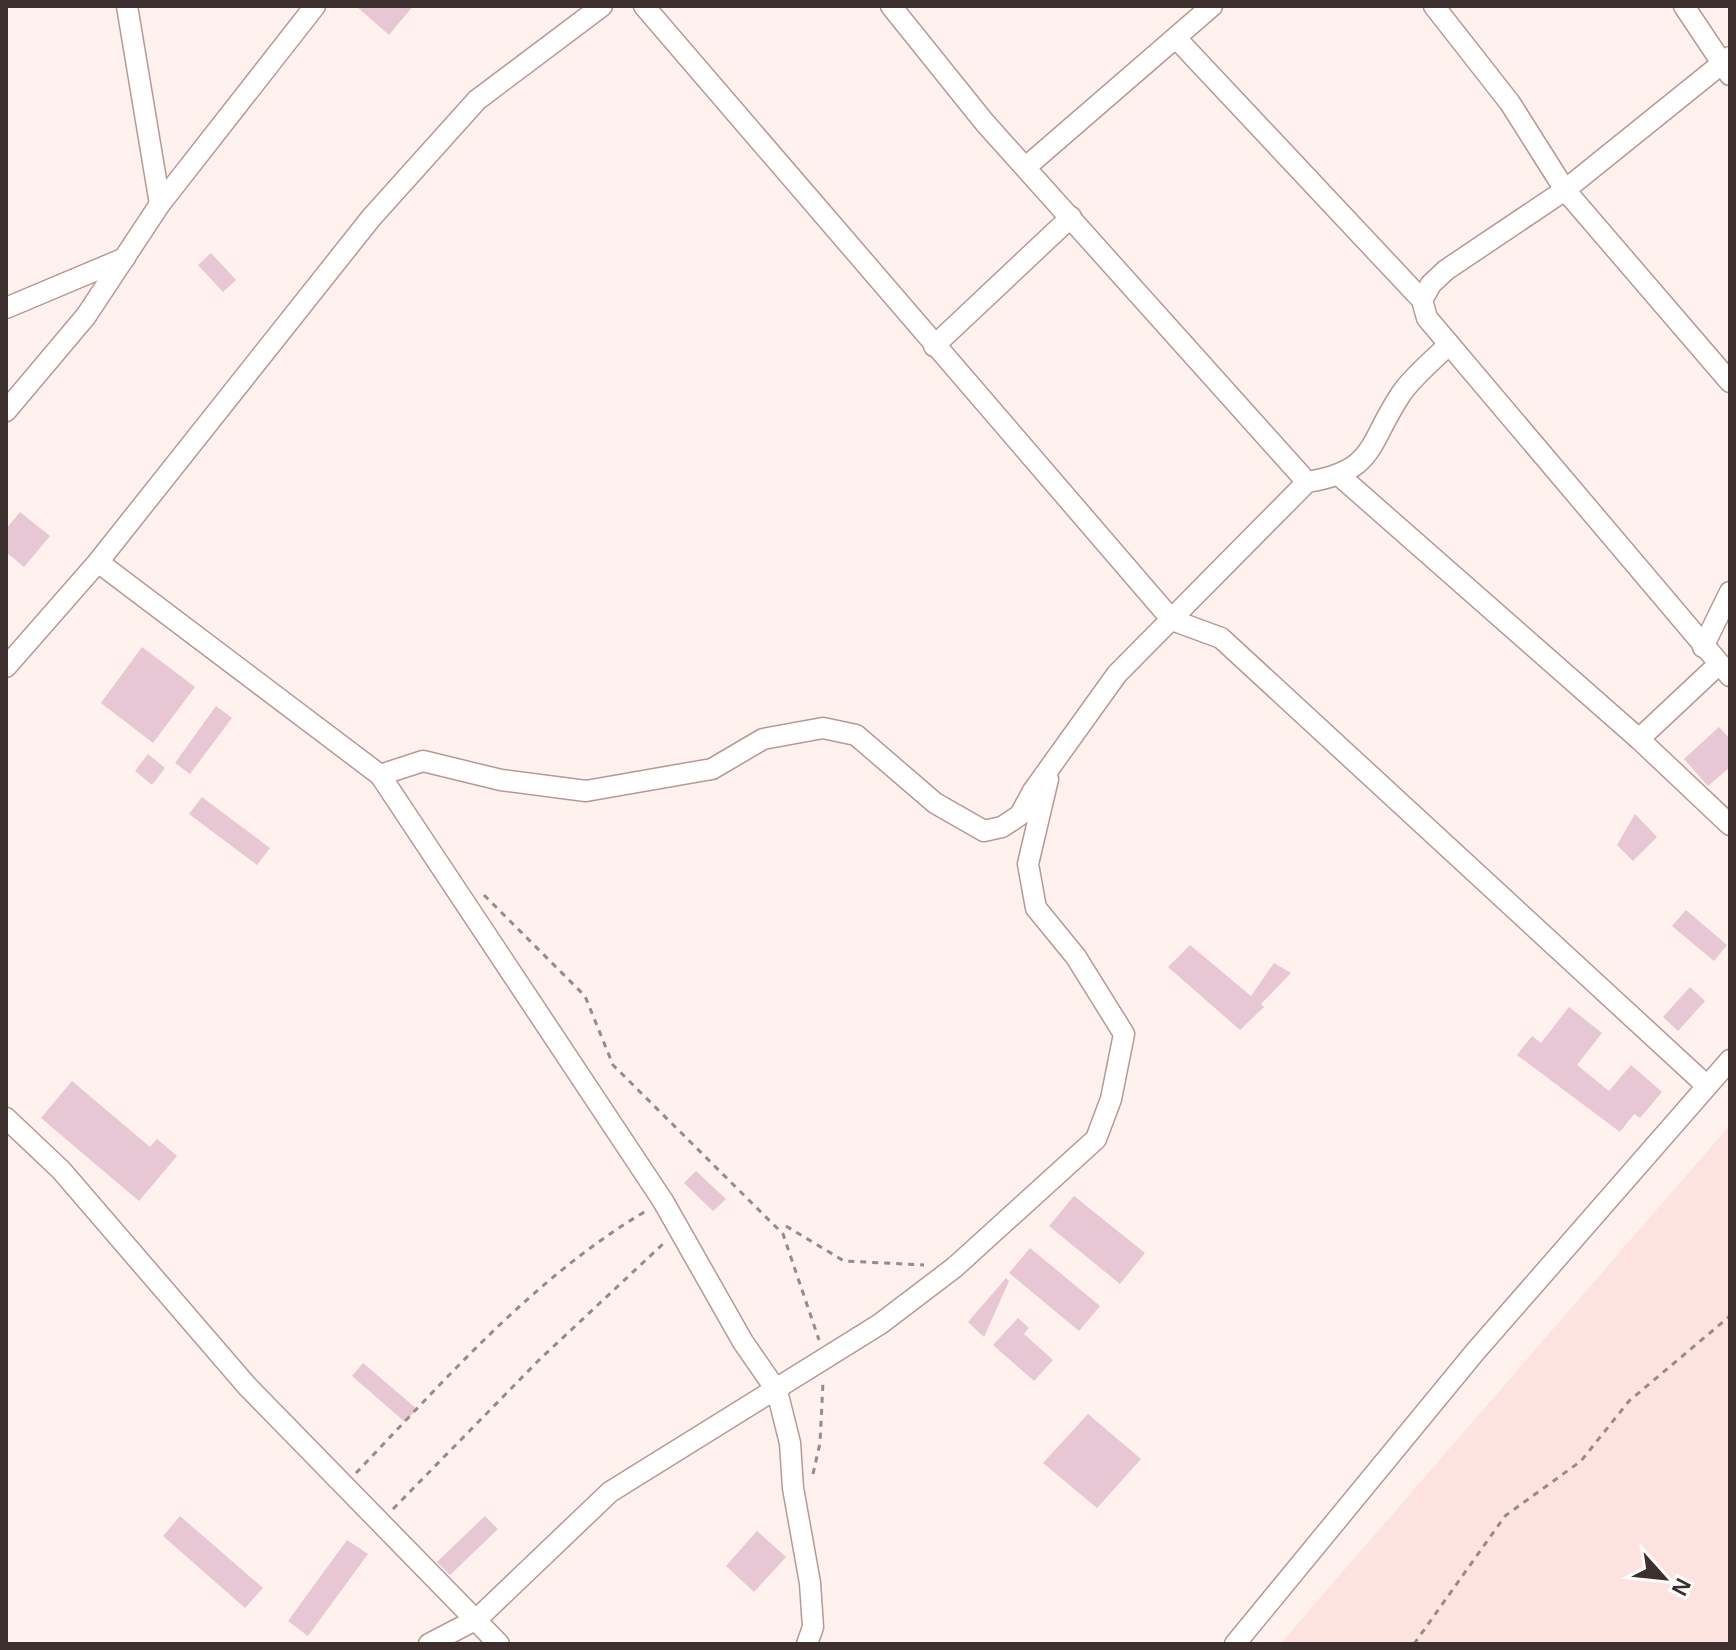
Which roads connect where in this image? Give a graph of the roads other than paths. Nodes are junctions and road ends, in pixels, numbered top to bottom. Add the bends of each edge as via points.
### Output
1 (127, 6) edge
2 (315, 6) edge
3 (602, 6) edge
4 (644, 6) edge
5 (891, 6) edge
6 (1212, 6) edge
7 (1434, 6) edge
8 (1684, 6) edge
9 (1176, 38) junction
10 (1727, 66) edge
11 (1026, 167) junction
12 (1565, 190) junction
13 (160, 204) junction
14 (1071, 217) junction
15 (125, 258) junction
16 (1422, 300) junction
17 (6, 308) edge
18 (1449, 344) junction
19 (934, 346) junction
20 (1730, 382) edge
21 (6, 411) edge
22 (1341, 477) junction
23 (1307, 482) junction
24 (98, 562) junction
25 (1730, 592) edge
26 (1172, 620) junction
27 (1703, 647) junction
28 (6, 667) edge
29 (1724, 670) edge
30 (1639, 739) junction
31 (1051, 766) junction
32 (380, 775) junction
33 (1730, 825) edge
34 (1730, 1060) edge
35 (1707, 1086) junction
36 (6, 1118) edge
37 (777, 1391) junction
38 (477, 1619) junction
39 (429, 1644) edge
40 (499, 1644) edge
41 (807, 1644) edge
42 (1235, 1644) edge

1 - 13 street
2 - 13 street
3 - 24 street via 477,100 371,218
4 - 19 street
5 - 11 street
6 - 9 street
7 - 12 street via 1510,103
8 - 10 street
9 - 11 street
9 - 16 street
10 - 12 street
11 - 14 street
12 - 16 street via 1446,270
12 - 20 street
13 - 15 street
14 - 19 street
14 - 23 street
15 - 17 street
15 - 21 street via 86,316
16 - 18 street via 1427,318
18 - 22 street via 1402,392 1366,458
18 - 27 street
19 - 26 street
22 - 23 street
22 - 30 street
23 - 26 street
24 - 28 street
24 - 32 street
25 - 27 street
26 - 31 street via 1117,674
26 - 35 street via 1221,638
27 - 29 street
29 - 30 street
30 - 33 street
31 - 32 street via 1020,815 984,831 935,803 856,735 823,728 763,739 712,769 586,791 501,780 423,761
31 - 37 street via 1028,864 1036,908 1076,957 1124,1034 1111,1099 1096,1139 955,1267
32 - 37 street via 663,1201
34 - 35 street
35 - 42 street via 1475,1352
36 - 38 street via 61,1170 247,1386
37 - 38 street via 610,1492
37 - 41 street via 790,1443 810,1583 813,1627
38 - 39 street
38 - 40 street

